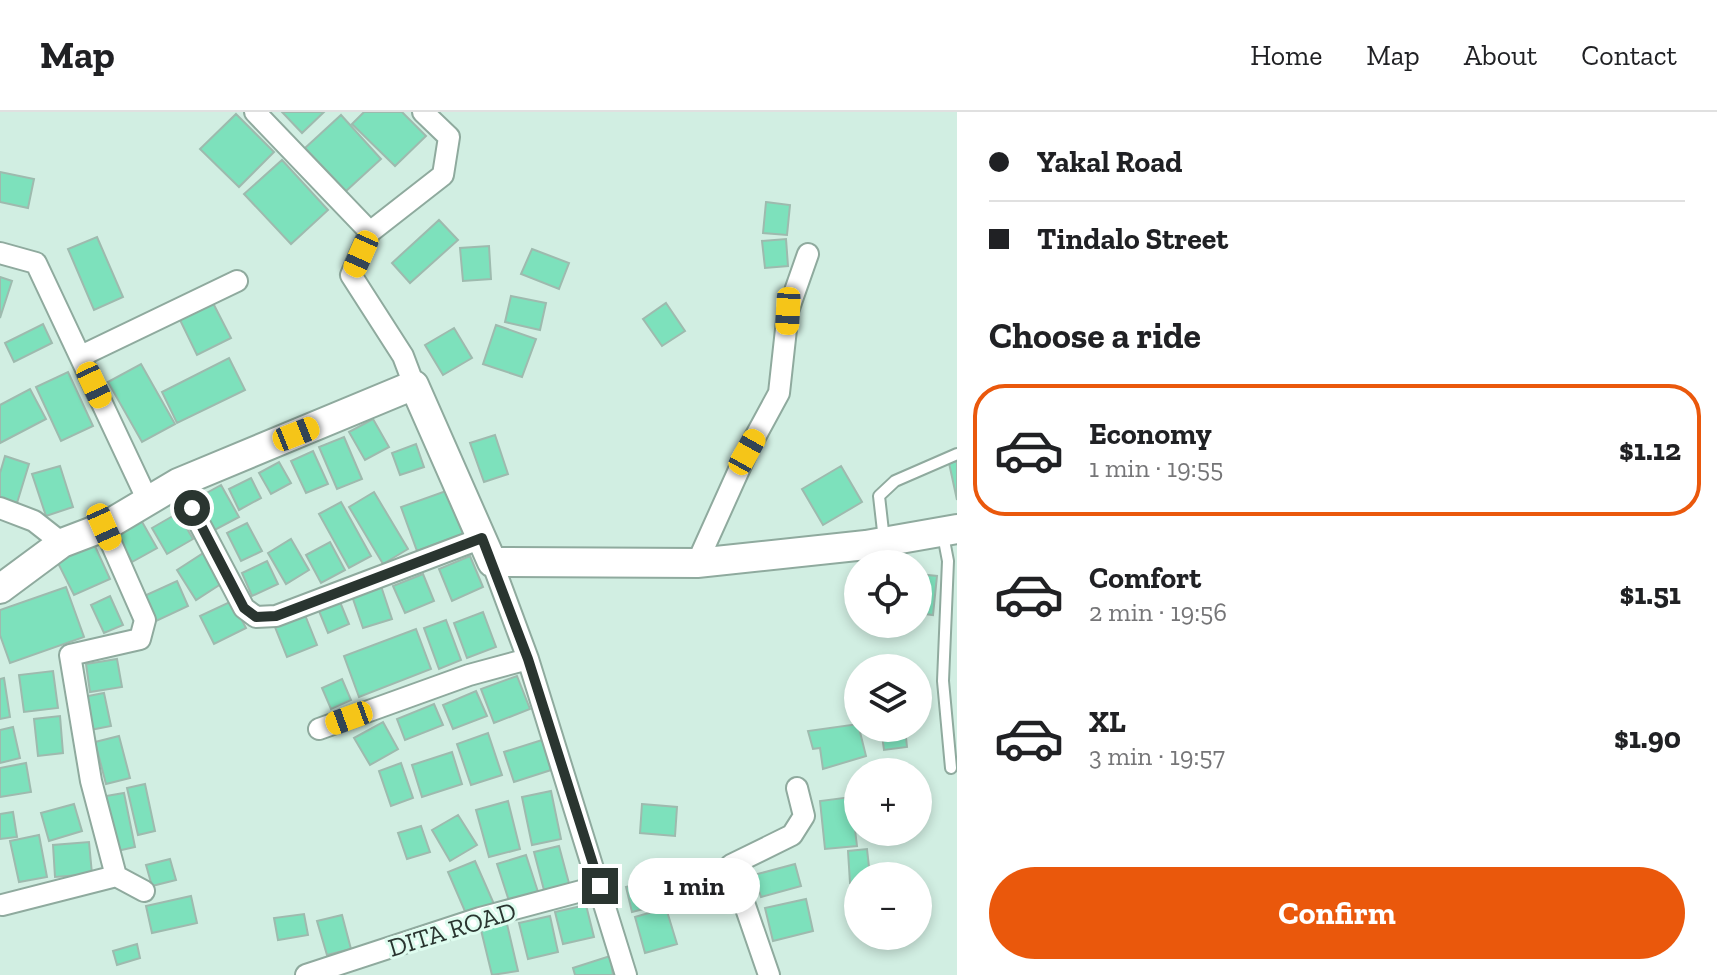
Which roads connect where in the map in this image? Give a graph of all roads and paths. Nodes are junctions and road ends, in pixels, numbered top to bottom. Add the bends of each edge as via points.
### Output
1 (255, 112) edge
2 (423, 112) edge
3 (370, 232) junction
4 (0, 253) edge
5 (808, 254) dead end
6 (237, 281) dead end
7 (81, 356) junction
8 (414, 385) junction
9 (957, 454) edge
10 (178, 483) junction
11 (148, 501) junction
12 (0, 508) edge
13 (104, 527) junction
14 (950, 530) edge
15 (884, 541) junction
16 (62, 543) junction
17 (487, 550) junction
18 (697, 563) junction
19 (0, 589) edge
20 (528, 659) junction
21 (319, 729) dead end
22 (951, 768) dead end
23 (797, 788) dead end
24 (116, 876) junction
25 (600, 886) junction
26 (144, 891) dead end
27 (1, 902) edge
28 (306, 975) edge
29 (626, 975) edge
30 (769, 975) edge

1 - 3 street
2 - 3 street via 449,137 443,175
3 - 8 street via 351,275 403,356
4 - 7 street via 36,263
5 - 18 street via 788,311 779,393
6 - 7 street
7 - 11 street
8 - 10 street
8 - 17 street
9 - 15 lane via 895,481 879,496
10 - 11 street
10 - 17 street via 244,608 256,617 276,616
11 - 13 street
12 - 16 street via 34,521
13 - 16 street
13 - 24 street via 145,620 140,639 70,655 91,781
14 - 15 street
14 - 22 lane via 943,681
15 - 18 street
16 - 19 street
17 - 18 street
17 - 20 street
20 - 21 street
20 - 25 street
23 - 30 street via 804,816 792,835 731,865
24 - 26 street
24 - 27 street
25 - 28 street, DITA ROAD via 480,918
25 - 29 street

